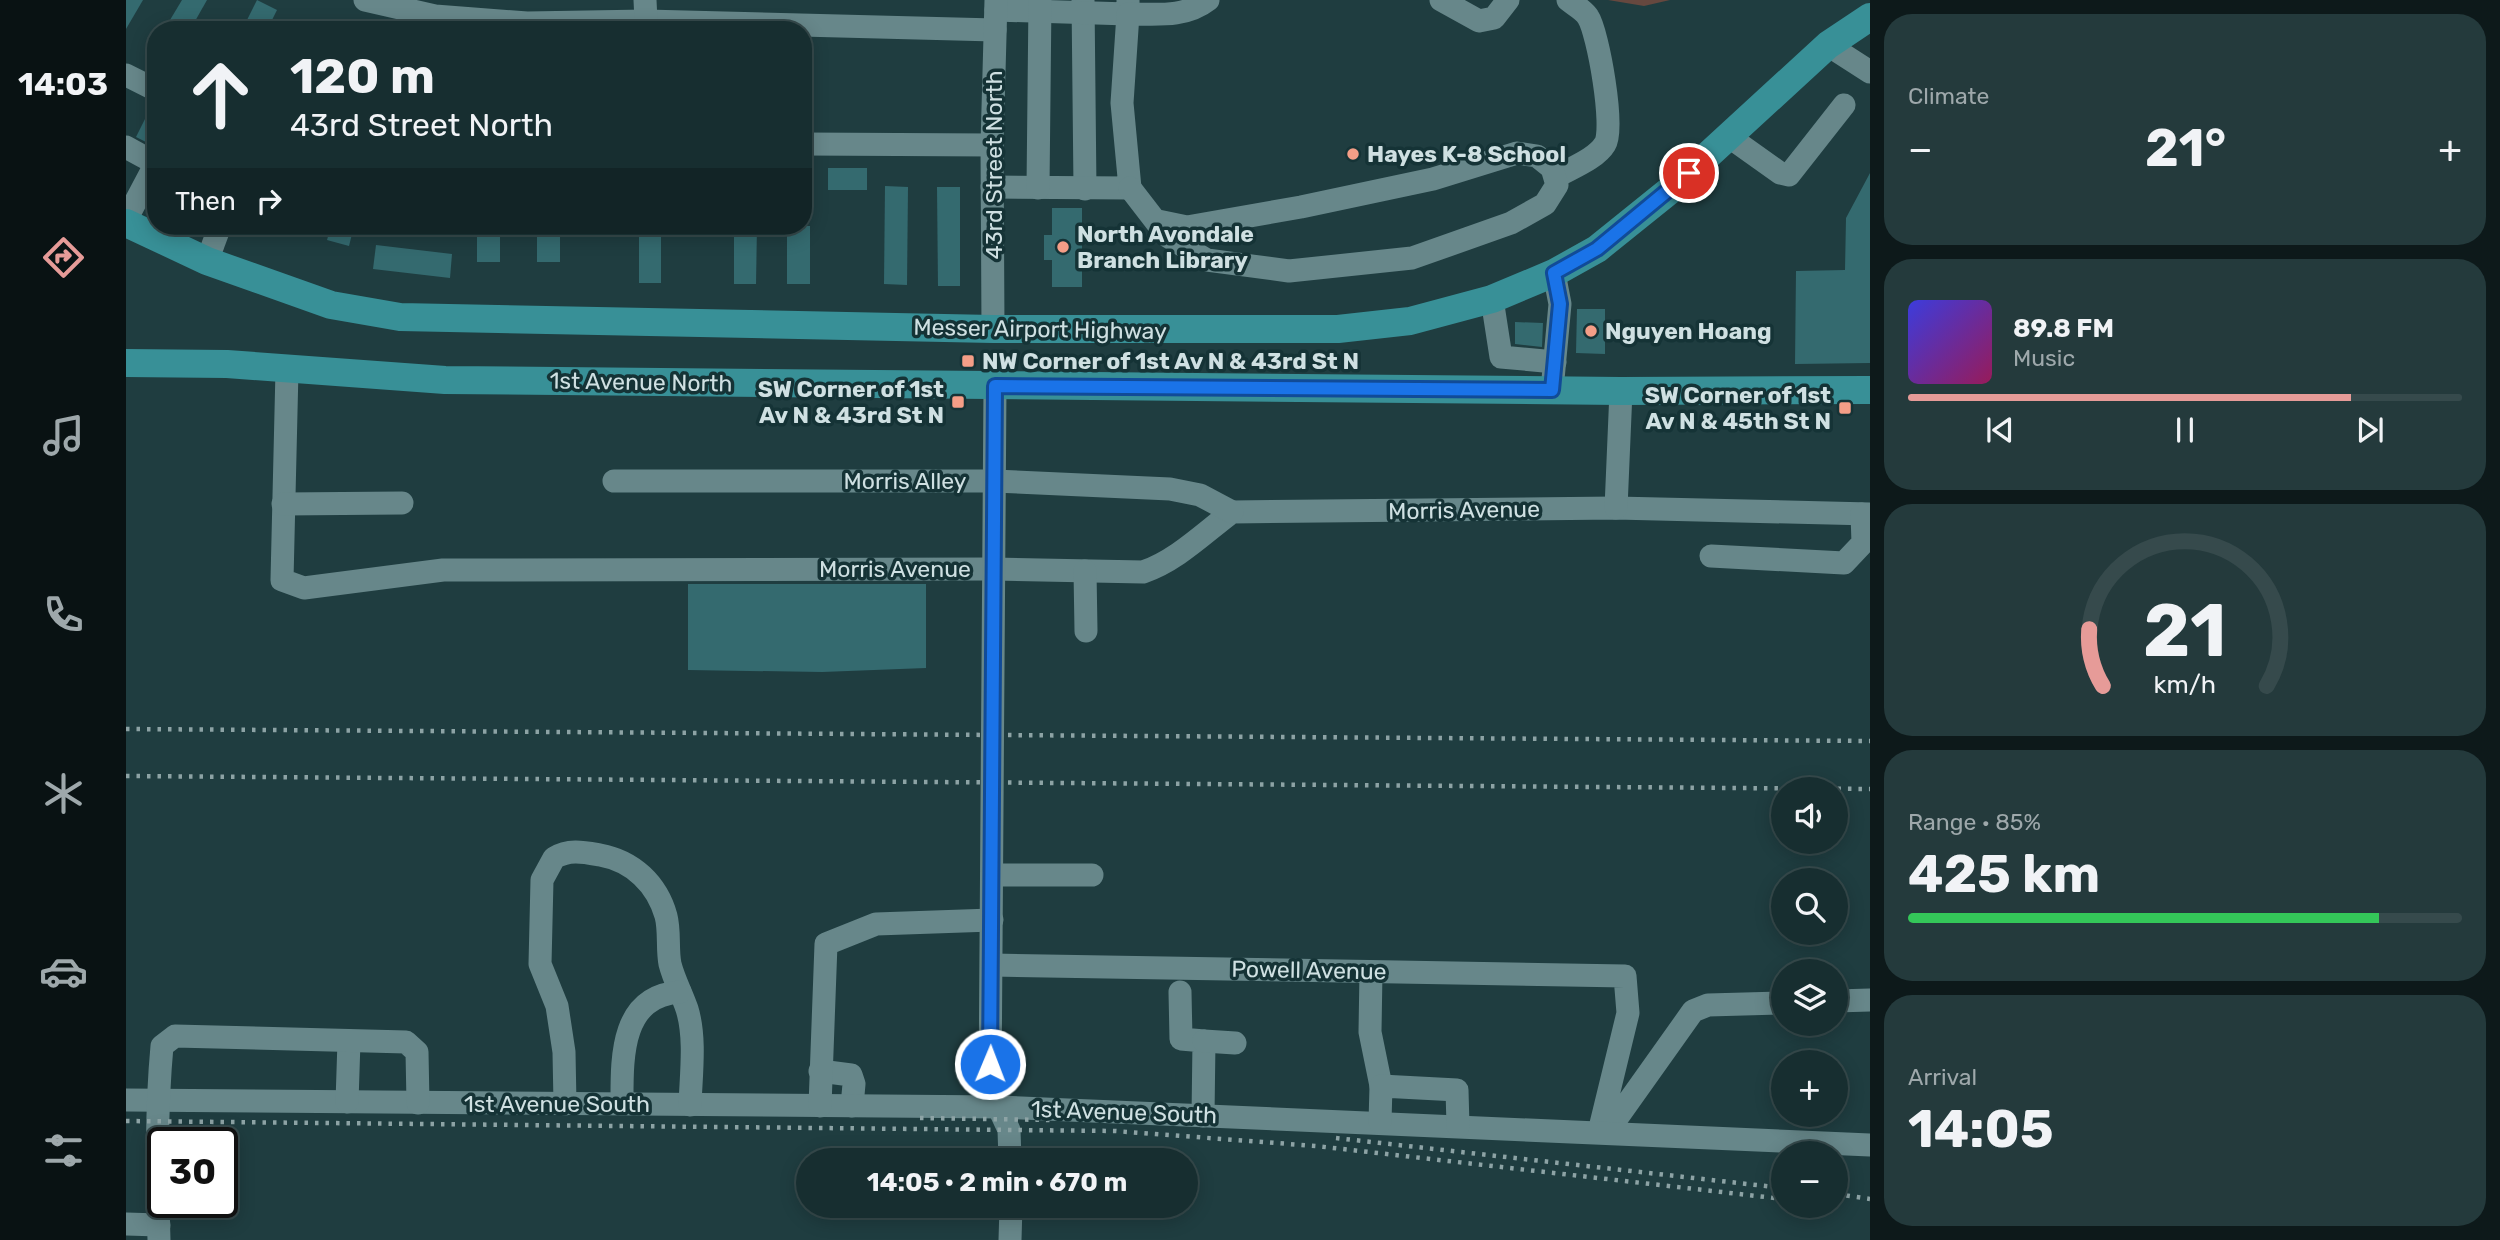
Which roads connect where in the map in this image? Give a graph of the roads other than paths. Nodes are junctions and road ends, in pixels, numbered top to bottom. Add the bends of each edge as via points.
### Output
1 (365, 0) edge
2 (1208, 0) edge
3 (1441, 0) edge
4 (1508, 0) edge
5 (1567, 0) edge
6 (403, 5) edge
7 (1039, 6) edge
8 (1082, 7) edge
9 (1128, 7) edge
10 (645, 10) edge
11 (996, 13) edge
12 (1870, 16) edge
13 (481, 21) edge
14 (564, 21) edge
15 (1828, 45) junction
16 (1870, 72) edge
17 (126, 75) edge
18 (147, 86) edge
19 (1844, 105) dead end
20 (1728, 136) junction
21 (812, 144) edge
22 (992, 145) junction
23 (126, 147) edge
24 (147, 158) edge
25 (1556, 177) junction
26 (147, 180) edge
27 (992, 187) junction
28 (1038, 188) junction
29 (1129, 188) junction
30 (1085, 189) junction
31 (126, 221) edge
32 (1158, 221) junction
33 (1224, 221) junction
34 (147, 231) edge
35 (154, 235) edge
36 (217, 235) edge
37 (207, 261) junction
38 (1222, 262) junction
39 (1554, 273) junction
40 (1492, 299) junction
41 (993, 329) junction
42 (1555, 362) junction
43 (126, 363) edge
44 (286, 370) junction
45 (995, 386) junction
46 (1552, 390) junction
47 (1870, 390) edge
48 (1620, 391) junction
49 (614, 481) dead end
50 (995, 481) junction
51 (402, 503) dead end
52 (284, 504) junction
53 (1616, 508) junction
54 (1232, 512) junction
55 (1866, 514) edge
56 (1711, 556) dead end
57 (993, 569) junction
58 (1085, 571) junction
59 (1086, 631) dead end
60 (992, 875) junction
61 (1092, 876) dead end
62 (992, 920) junction
63 (992, 965) junction
64 (1371, 972) junction
65 (680, 992) junction
66 (1180, 992) dead end
67 (1870, 1000) edge
68 (1848, 1001) edge
69 (1771, 1003) edge
70 (349, 1041) junction
71 (1204, 1041) junction
72 (1235, 1043) dead end
73 (820, 1071) junction
74 (1381, 1086) junction
75 (126, 1100) edge
76 (157, 1100) junction
77 (347, 1102) junction
78 (418, 1103) junction
79 (565, 1104) junction
80 (622, 1104) junction
81 (690, 1105) junction
82 (820, 1106) junction
83 (852, 1106) junction
84 (1001, 1107) junction
85 (1203, 1116) junction
86 (1380, 1122) junction
87 (1458, 1126) junction
88 (1607, 1132) junction
89 (1870, 1145) edge
90 (1010, 1148) edge
91 (1011, 1218) edge
92 (126, 1224) edge
93 (159, 1233) edge
94 (1010, 1240) edge

1 - 6 street
2 - 9 street via 1196,9 1170,14
3 - 4 street via 1479,22 1494,18
5 - 25 street via 1589,18 1606,91 1609,127 1607,143 1598,153
6 - 13 street via 435,16
7 - 8 street
7 - 11 street
7 - 28 street
8 - 9 street
8 - 30 street
9 - 29 street via 1122,103
10 - 11 street
10 - 14 street
11 - 22 street, 43rd Street North
12 - 15 main road, Messer Airport Highway
15 - 16 street
15 - 20 main road, Messer Airport Highway
17 - 18 street
19 - 20 street via 1789,175
20 - 39 main road, Messer Airport Highway via 1597,249
21 - 22 street
22 - 27 street, 43rd Street North
23 - 24 street
25 - 33 street via 1536,156 1517,153 1433,179
25 - 38 street via 1557,185 1545,204 1511,223 1412,258 1289,271
26 - 31 street
27 - 28 street
27 - 41 street, 43rd Street North
28 - 30 street
29 - 30 street
29 - 32 street
31 - 34 main road, Messer Airport Highway
32 - 33 street via 1187,227
32 - 38 street via 1167,236 1207,260
33 - 38 street via 1216,246
35 - 37 main road, Messer Airport Highway
36 - 37 street
37 - 41 main road, Messer Airport Highway via 331,305 400,317
39 - 40 main road, Messer Airport Highway
39 - 42 street via 1560,304
40 - 41 main road, Messer Airport Highway via 1410,321 1338,329
40 - 42 street via 1501,357
42 - 46 street
43 - 44 main road, 1st Avenue North
44 - 45 main road, 1st Avenue North via 445,380
44 - 52 street
45 - 46 main road, 1st Avenue North
45 - 50 street
46 - 48 main road, 1st Avenue North
47 - 48 main road, 1st Avenue North
48 - 53 street
49 - 50 street, Morris Alley
50 - 54 street, Morris Alley via 1170,489 1200,495
50 - 57 street
51 - 52 street
52 - 57 street, Morris Avenue via 282,580 304,588 443,570
53 - 54 street, Morris Avenue
53 - 55 street, Morris Avenue
54 - 58 street, Morris Avenue via 1166,564 1143,572
55 - 56 street via 1863,543 1844,563
57 - 58 street, Morris Avenue
57 - 60 street
58 - 59 street
60 - 61 street
60 - 62 street
62 - 63 street
62 - 73 street via 876,923 826,944
63 - 64 street, Powell Avenue
63 - 84 street via 990,1088
64 - 74 street via 1370,1032
64 - 88 street, Powell Avenue via 1625,976 1628,1013 1600,1128
65 - 79 street via 669,961 667,918 646,879 619,858 575,851 554,858 542,880 540,964 557,1006
65 - 80 street via 652,998 637,1016 625,1044
65 - 81 street via 691,1038
66 - 71 street via 1181,1039
67 - 68 street
69 - 88 street via 1708,1005 1693,1011
70 - 76 street via 175,1036 162,1046
70 - 77 street
70 - 78 street via 405,1042 417,1052
71 - 72 street
71 - 85 street
73 - 82 street
73 - 83 street via 851,1076
74 - 86 street
74 - 87 street via 1457,1090
75 - 76 street, 1st Avenue South
76 - 77 street, 1st Avenue South
76 - 93 street
77 - 78 street, 1st Avenue South
78 - 79 street, 1st Avenue South
79 - 80 street, 1st Avenue South
80 - 81 street, 1st Avenue South
81 - 82 street, 1st Avenue South
82 - 83 street, 1st Avenue South
83 - 84 street, 1st Avenue South
84 - 85 street, 1st Avenue South
84 - 90 street
85 - 86 street, 1st Avenue South
86 - 87 street, 1st Avenue South
87 - 88 street, 1st Avenue South
88 - 89 street, 1st Avenue South
91 - 94 street
92 - 93 street

